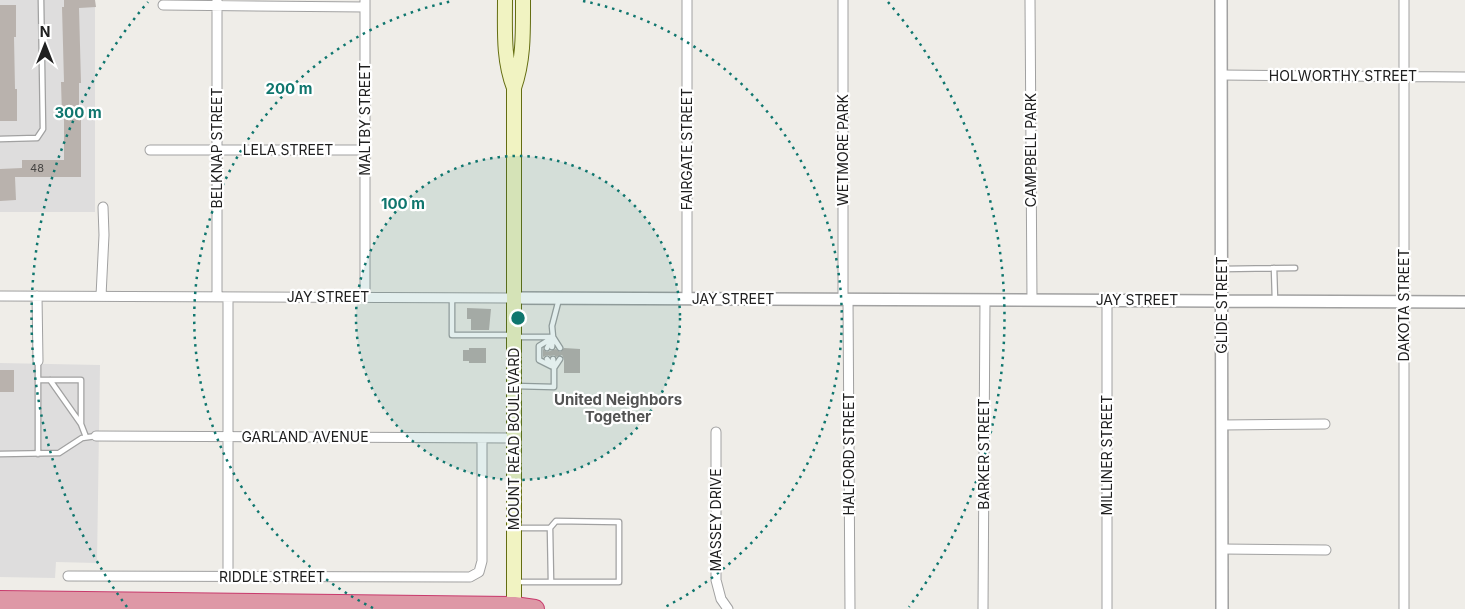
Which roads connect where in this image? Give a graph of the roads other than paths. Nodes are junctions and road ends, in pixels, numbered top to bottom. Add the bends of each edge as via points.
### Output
1 (41, 0) edge
2 (505, 0) edge
3 (523, 0) edge
4 (687, 0) edge
5 (843, 0) edge
6 (1030, 0) edge
7 (1221, 0) edge
8 (1404, 0) edge
9 (217, 3) edge
10 (365, 4) edge
11 (163, 6) dead end
12 (1221, 75) junction
13 (1404, 76) junction
14 (1465, 77) edge
15 (514, 88) junction
16 (0, 139) edge
17 (150, 150) dead end
18 (217, 150) junction
19 (365, 150) junction
20 (104, 208) dead end
21 (1274, 268) junction
22 (1295, 268) dead end
23 (1222, 269) junction
24 (0, 296) edge
25 (37, 296) junction
26 (101, 296) junction
27 (217, 297) junction
28 (228, 297) junction
29 (365, 297) junction
30 (452, 298) junction
31 (514, 298) junction
32 (560, 298) junction
33 (687, 298) junction
34 (845, 299) junction
35 (985, 300) junction
36 (1032, 300) junction
37 (1107, 300) junction
38 (1222, 301) junction
39 (1275, 301) junction
40 (1404, 302) junction
41 (1465, 302) edge
42 (514, 336) junction
43 (552, 338) junction
44 (550, 347) dead end
45 (560, 348) dead end
46 (547, 359) dead end
47 (553, 359) dead end
48 (560, 359) dead end
49 (38, 361) joint
50 (554, 368) junction
51 (38, 380) junction
52 (50, 380) junction
53 (514, 386) junction
54 (82, 424) junction
55 (1222, 424) junction
56 (1325, 424) dead end
57 (716, 432) dead end
58 (91, 437) junction
59 (227, 437) junction
60 (482, 438) junction
61 (514, 438) junction
62 (0, 454) edge
63 (38, 454) junction
64 (514, 528) junction
65 (550, 528) junction
66 (1222, 549) junction
67 (1326, 550) dead end
68 (68, 576) dead end
69 (228, 577) junction
70 (514, 582) junction
71 (551, 582) junction
72 (0, 600) edge
73 (514, 608) edge
74 (727, 608) edge
75 (535, 609) edge
76 (850, 609) edge
77 (983, 609) edge
78 (1107, 609) edge
79 (1222, 609) edge
80 (1404, 609) edge

1 - 16 lane via 43,129 37,138
2 - 15 main road, MOUNT READ BOULEVARD via 506,60
3 - 15 main road, MOUNT READ BOULEVARD via 522,54
4 - 33 street, FAIRGATE STREET
5 - 34 street, WETMORE PARK
6 - 36 street, CAMPBELL PARK
7 - 12 street, GLIDE STREET
8 - 13 street, DAKOTA STREET
9 - 10 street
9 - 11 street
9 - 18 street, BELKNAP STREET
10 - 19 street, MALTBY STREET
12 - 13 street, HOLWORTHY STREET
12 - 23 street, GLIDE STREET
13 - 14 street, HOLWORTHY STREET
13 - 40 street, DAKOTA STREET
15 - 31 main road, MOUNT READ BOULEVARD
17 - 18 street, LELA STREET
18 - 19 street, LELA STREET
18 - 27 street, BELKNAP STREET
19 - 29 street, MALTBY STREET
20 - 26 street
21 - 22 lane
21 - 23 lane
21 - 39 lane
23 - 38 street, GLIDE STREET
24 - 25 street, JAY STREET
25 - 26 street, JAY STREET
25 - 49 street
26 - 27 street, JAY STREET
27 - 28 street, JAY STREET
28 - 29 street, JAY STREET
28 - 59 street
29 - 30 street, JAY STREET
30 - 31 street, JAY STREET
30 - 42 lane via 452,335
31 - 32 street, JAY STREET
31 - 42 main road, MOUNT READ BOULEVARD
32 - 33 street, JAY STREET
32 - 43 lane
33 - 34 street, JAY STREET
34 - 35 street, JAY STREET
34 - 76 street, HALFORD STREET
35 - 36 street, JAY STREET
35 - 77 street, BARKER STREET
36 - 37 street, JAY STREET
37 - 38 street, JAY STREET
37 - 78 street, MILLINER STREET
38 - 39 street, JAY STREET
38 - 55 street, GLIDE STREET
39 - 40 street, JAY STREET
40 - 41 street, JAY STREET
40 - 80 street, DAKOTA STREET
42 - 43 lane
42 - 53 main road, MOUNT READ BOULEVARD
43 - 44 lane
43 - 45 lane
43 - 50 lane via 539,346 539,360
46 - 50 lane
47 - 50 lane
48 - 50 lane
49 - 51 lane
50 - 53 lane via 554,387
51 - 52 lane
51 - 63 lane
52 - 54 lane
52 - 54 lane via 81,380
53 - 61 main road, MOUNT READ BOULEVARD
54 - 58 lane
55 - 56 street
55 - 66 street, GLIDE STREET
57 - 74 street, MASSEY DRIVE via 716,580 719,595
58 - 59 street, GARLAND AVENUE
58 - 63 lane via 78,440 63,452
59 - 60 street, GARLAND AVENUE
59 - 69 street
60 - 61 street, GARLAND AVENUE
60 - 69 street, RIDDLE STREET via 482,561 476,574 463,578
61 - 64 main road, MOUNT READ BOULEVARD
62 - 63 lane
64 - 65 lane
64 - 70 main road, MOUNT READ BOULEVARD
65 - 71 lane
65 - 71 lane via 556,522 619,522 619,582
66 - 67 street
66 - 79 street, GLIDE STREET
68 - 69 street, RIDDLE STREET
70 - 71 lane
70 - 73 main road, MOUNT READ BOULEVARD
72 - 73 highway
73 - 75 highway

